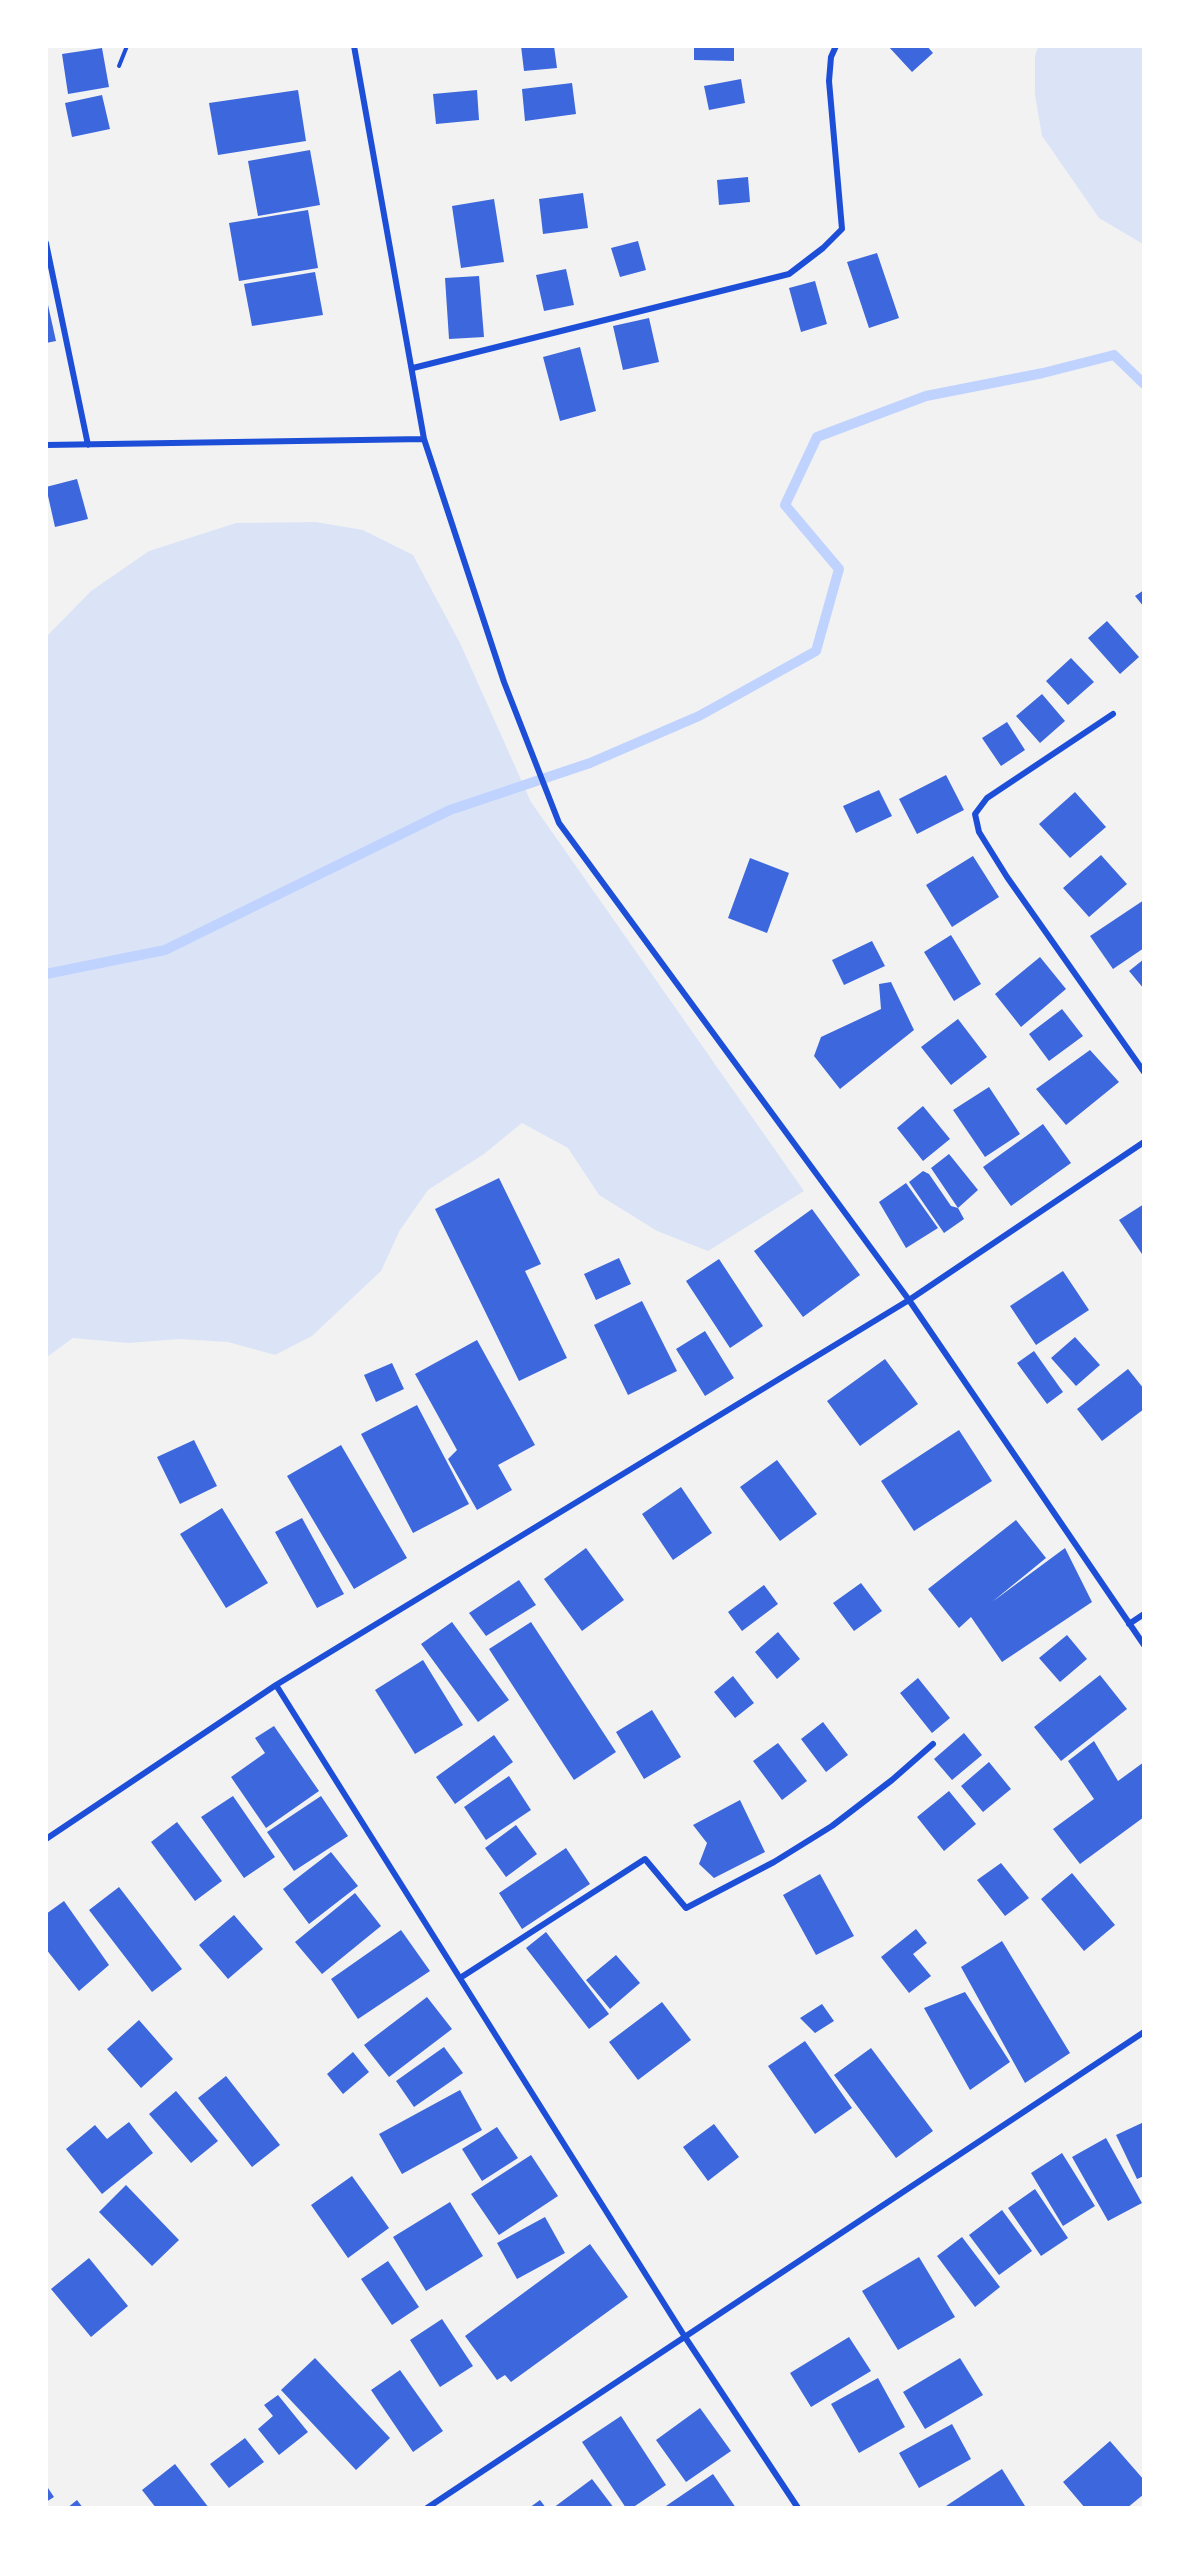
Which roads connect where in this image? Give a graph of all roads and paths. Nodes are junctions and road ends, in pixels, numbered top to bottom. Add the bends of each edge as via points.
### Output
1 (127, 46) edge
2 (354, 46) edge
3 (836, 46) edge
4 (118, 66) dead end
5 (46, 243) edge
6 (413, 368) junction
7 (424, 439) junction
8 (46, 445) edge
9 (88, 445) junction
10 (1113, 714) dead end
11 (1143, 1072) edge
12 (1143, 1142) edge
13 (909, 1300) junction
14 (1143, 1614) edge
15 (1128, 1624) junction
16 (1143, 1646) edge
17 (276, 1685) junction
18 (933, 1744) dead end
19 (46, 1839) edge
20 (460, 1977) junction
21 (1143, 2032) edge
22 (686, 2337) junction
23 (427, 2508) edge
24 (798, 2508) edge

1 - 4 path
2 - 6 street
3 - 6 street via 829,81 842,229 789,274
5 - 9 street
6 - 7 street
7 - 9 street
7 - 13 street via 504,682 560,824
8 - 9 street
10 - 11 street via 987,798 975,814 979,832 1007,877
12 - 13 street
13 - 15 street
13 - 17 street
14 - 15 street
15 - 16 street
17 - 19 street
17 - 20 street
18 - 20 street via 832,1826 686,1908 645,1859
20 - 22 street
21 - 22 street
22 - 23 street
22 - 24 street

